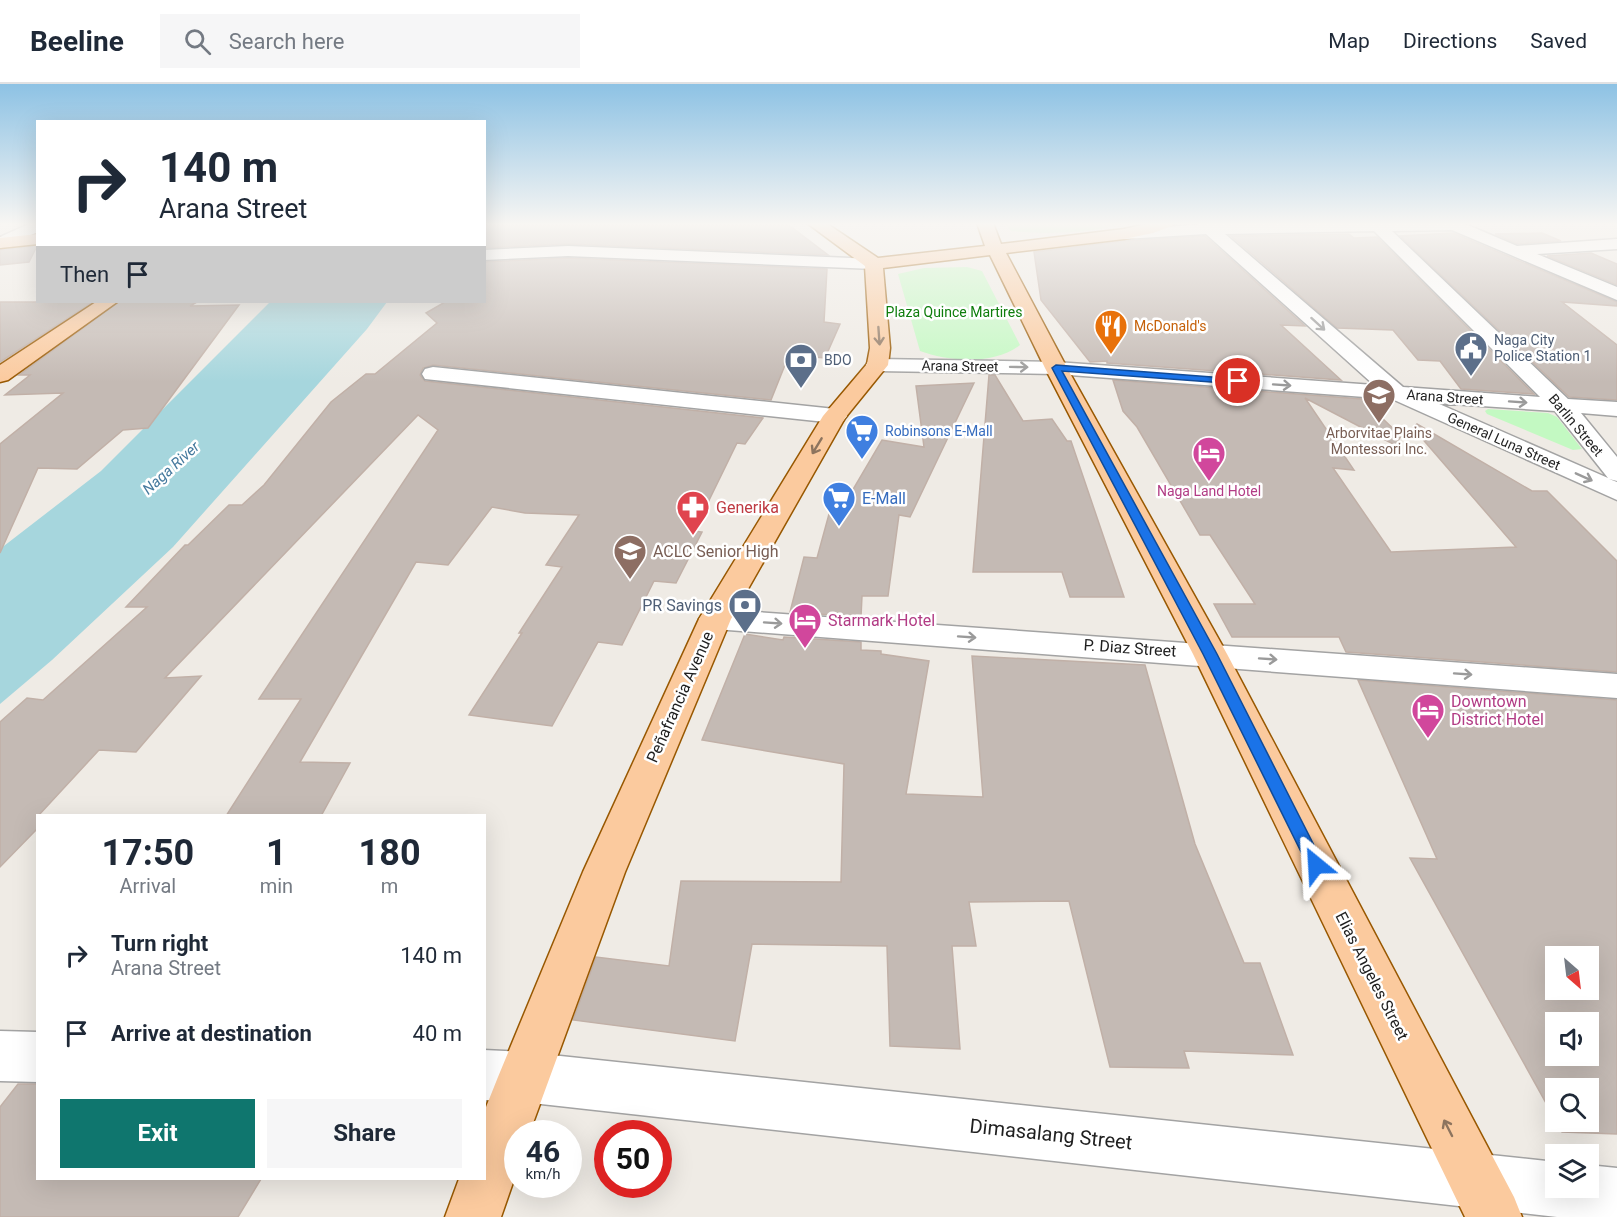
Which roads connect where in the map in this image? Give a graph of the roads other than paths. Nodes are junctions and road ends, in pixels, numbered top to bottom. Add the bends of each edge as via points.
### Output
1 (875, 276) edge
2 (1009, 276) edge
3 (1264, 276) edge
4 (1429, 276) edge
5 (1575, 276) edge
6 (1617, 294) edge
7 (107, 303) edge
8 (877, 365) junction
9 (1056, 368) junction
10 (433, 374) dead end
11 (0, 375) edge
12 (1396, 393) junction
13 (1562, 405) junction
14 (1617, 409) edge
15 (835, 416) junction
16 (1617, 473) edge
17 (1617, 492) edge
18 (715, 619) junction
19 (1210, 654) junction
20 (1617, 686) edge
21 (0, 1056) edge
22 (36, 1057) edge
23 (504, 1076) edge
24 (486, 1158) edge
25 (481, 1180) edge
26 (1617, 1196) edge
27 (1484, 1199) edge
28 (473, 1217) edge

1 -> 8 main road via 880,348
2 - 9 main road, Elias Angeles Street
3 -> 12 street, General Luna Street
4 - 13 street, Barlin Street
5 - 6 street
7 - 11 main road
8 -> 9 street, Arana Street
8 - 15 main road, Peñafrancia Avenue
9 -> 12 street, Arana Street
9 - 19 main road, Elias Angeles Street
10 - 15 street
12 -> 13 street, Arana Street
12 -> 17 street, General Luna Street
13 - 14 street, Arana Street
13 - 16 street, Barlin Street
15 -> 18 main road, Peñafrancia Avenue
18 -> 19 street, P. Diaz Street
18 - 23 main road, Peñafrancia Avenue via 604,872
19 -> 20 street, P. Diaz Street
27 -> 19 main road, Elias Angeles Street
21 - 22 street
23 - 24 main road, Peñafrancia Avenue
23 - 27 street, Dimasalang Street
25 - 28 main road, Peñafrancia Avenue
26 - 27 street, Dimasalang Street

